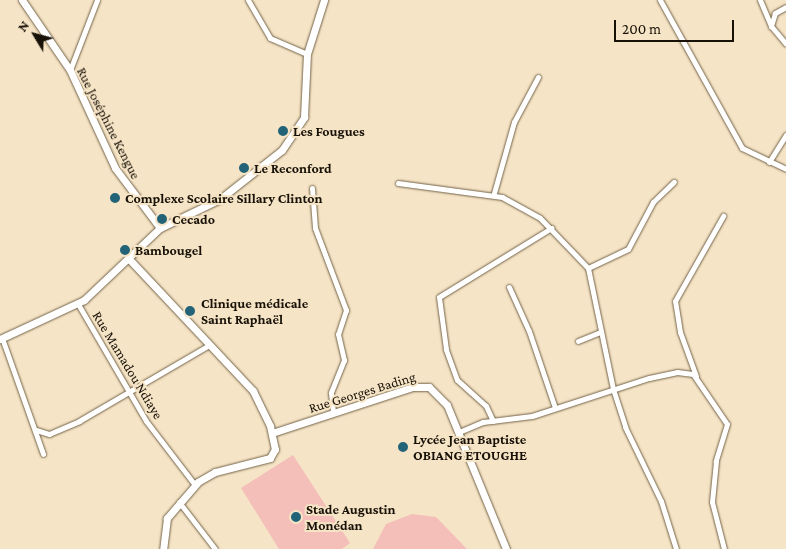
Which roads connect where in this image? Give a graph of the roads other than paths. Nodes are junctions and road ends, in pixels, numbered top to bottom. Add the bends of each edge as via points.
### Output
1 (22, 0) edge
2 (98, 0) edge
3 (248, 0) edge
4 (324, 0) edge
5 (660, 0) edge
6 (760, 0) edge
7 (786, 7) edge
8 (771, 26) junction
9 (786, 44) edge
10 (308, 54) junction
11 (70, 70) junction
12 (538, 77) dead end
13 (786, 135) edge
14 (769, 162) junction
15 (786, 168) edge
16 (674, 182) dead end
17 (398, 183) dead end
18 (312, 188) dead end
19 (494, 193) junction
20 (723, 216) dead end
21 (160, 228) junction
22 (551, 228) junction
23 (130, 260) junction
24 (588, 268) junction
25 (509, 287) dead end
26 (78, 304) junction
27 (600, 332) junction
28 (1, 339) edge
29 (578, 341) dead end
30 (209, 345) junction
31 (696, 376) junction
32 (613, 389) junction
33 (130, 391) junction
34 (555, 408) junction
35 (333, 412) junction
36 (493, 421) junction
37 (36, 430) junction
38 (459, 432) junction
39 (272, 433) junction
40 (43, 454) dead end
41 (195, 485) junction
42 (179, 502) junction
43 (163, 549) edge
44 (215, 549) edge
45 (506, 549) edge
46 (676, 549) edge
47 (724, 549) edge

1 - 11 street, Rue Joséphine Kengue
2 - 11 street
3 - 10 street via 270,38
4 - 10 street
5 - 14 street via 739,144 750,155
6 - 8 street
7 - 8 street via 775,13
8 - 9 street
10 - 21 street via 304,117 289,142 235,189
11 - 21 street, Rue Joséphine Kengue via 115,168
12 - 19 street via 514,122
13 - 14 street
14 - 15 street
16 - 24 street via 653,202 628,248
17 - 19 street
18 - 35 street via 315,228 346,310 338,334 344,360 331,393
19 - 22 street via 530,211
20 - 31 street via 675,301 680,332
21 - 23 street
22 - 24 street
22 - 36 street via 439,297 446,349 457,380 486,406
23 - 26 street
23 - 30 street
24 - 27 street via 596,292
25 - 34 street via 529,331
26 - 28 street
26 - 33 street, Rue Mamadou Ndiaye
27 - 29 street
27 - 32 street
28 - 37 street
30 - 33 street
30 - 39 street via 253,391
31 - 32 street via 674,372
31 - 47 street via 728,428 716,461 712,502
32 - 34 street
32 - 46 street via 625,427 661,501
33 - 37 street via 49,434
33 - 41 street, Rue Mamadou Ndiaye via 149,426
34 - 36 street
35 - 38 street, Rue Georges Bading via 426,386 442,398
35 - 39 street, Rue Georges Bading
36 - 38 street
37 - 40 street
38 - 45 street, Rue Georges Bading
39 - 41 street via 275,449 270,458 215,472
41 - 42 street
42 - 43 street via 168,518
42 - 44 street

